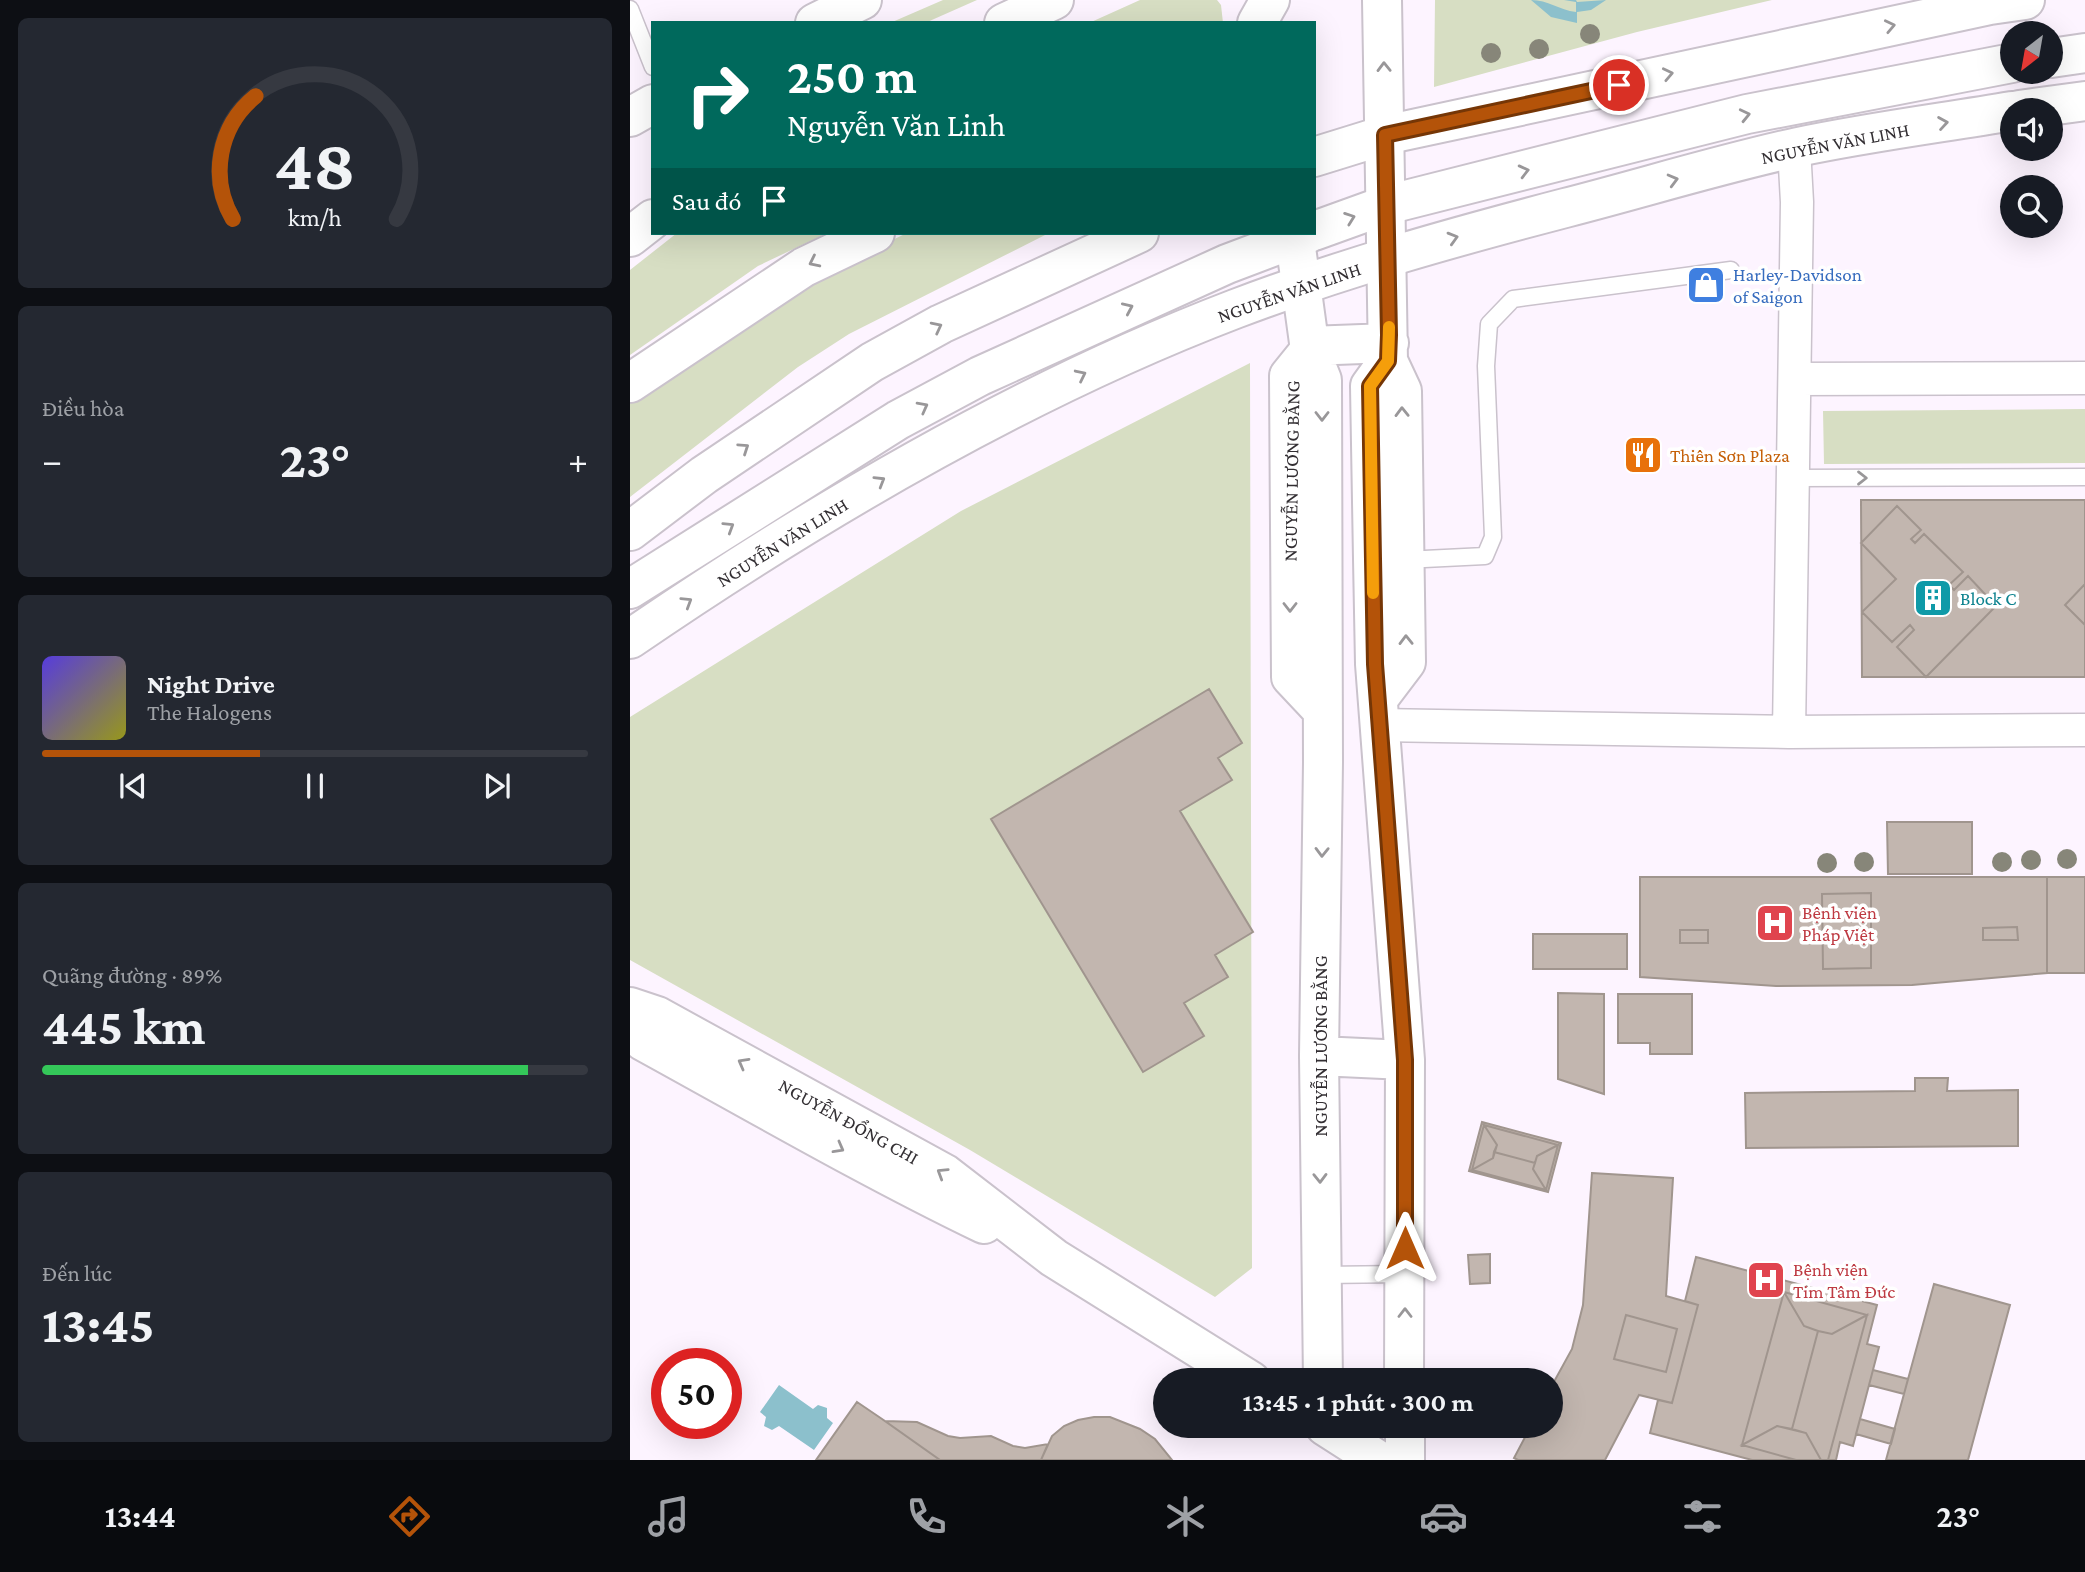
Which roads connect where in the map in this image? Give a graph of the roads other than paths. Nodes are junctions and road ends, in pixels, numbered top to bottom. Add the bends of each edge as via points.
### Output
1 (862, 0) edge
2 (1054, 0) edge
3 (1271, 0) edge
4 (1382, 0) edge
5 (2025, 0) edge
6 (630, 9) edge
7 (820, 21) edge
8 (1008, 21) edge
9 (1257, 21) edge
10 (1273, 21) edge
11 (2085, 53) edge
12 (2063, 56) edge
13 (651, 62) edge
14 (2000, 65) edge
15 (2085, 101) edge
16 (2063, 104) edge
17 (651, 105) edge
18 (1790, 106) junction
19 (2000, 113) edge
20 (630, 117) edge
21 (1385, 135) junction
22 (1794, 148) junction
23 (1316, 156) edge
24 (1387, 205) junction
25 (651, 220) edge
26 (1316, 230) edge
27 (871, 235) edge
28 (1135, 235) edge
29 (1300, 235) edge
30 (1303, 235) edge
31 (630, 236) edge
32 (1388, 258) junction
33 (1731, 270) dead end
34 (1301, 284) junction
35 (1310, 348) junction
36 (1388, 352) junction
37 (2085, 378) edge
38 (1796, 379) junction
39 (630, 383) edge
40 (2085, 477) edge
41 (1794, 478) junction
42 (630, 531) edge
43 (1404, 560) junction
44 (630, 589) edge
45 (630, 639) edge
46 (2085, 730) edge
47 (1789, 732) junction
48 (1381, 745) junction
49 (1323, 778) junction
50 (630, 1007) edge
51 (630, 1030) edge
52 (1319, 1056) junction
53 (1405, 1060) junction
54 (785, 1102) junction
55 (1405, 1274) junction
56 (1322, 1275) junction
57 (1230, 1368) edge
58 (1323, 1368) edge
59 (1405, 1368) edge
60 (1324, 1438) edge
61 (1343, 1438) edge
62 (1405, 1438) edge
63 (1324, 1460) edge
64 (1378, 1460) edge
65 (1405, 1460) edge

1 - 7 main road
2 - 8 main road
3 - 9 main road
3 - 10 main road
21 -> 4 main road
21 -> 5 main road
6 - 13 lane
11 - 12 main road
14 - 18 main road
15 - 16 main road
17 - 20 main road
18 - 22 main road
24 -> 18 main road
22 -> 19 main road, NGUYỄN VĂN LINH
21 - 23 main road
21 - 24 main road
32 -> 22 main road, NGUYỄN VĂN LINH
22 - 38 street
26 -> 24 main road
24 - 32 main road
25 - 31 main road
27 -> 39 main road via 804,267
42 -> 28 main road via 704,475 872,362 941,324
44 -> 29 main road via 898,420 1025,355
30 - 34 main road
32 - 34 main road, NGUYỄN VĂN LINH
32 - 36 main road
33 - 43 lane via 1513,299 1489,324 1486,366 1493,537 1485,556
34 - 35 main road
45 -> 34 main road, NGUYỄN VĂN LINH via 927,454 1095,369
35 - 36 main road
35 -> 49 main road, NGUYỄN LƯƠNG BẰNG via 1289,376 1291,677 1322,710
43 -> 36 main road via 1402,391
36 - 48 main road via 1370,386 1375,664
37 - 38 street
38 - 41 street
41 -> 40 lane
41 - 47 street
48 -> 43 main road via 1406,662
46 - 47 street
47 - 48 street
48 - 49 main road
48 - 53 main road
49 -> 52 main road, NGUYỄN LƯƠNG BẰNG
54 -> 50 main road, NGUYỄN ĐỔNG CHI via 657,1016
51 - 54 main road, NGUYỄN ĐỔNG CHI via 643,1041
52 - 53 main road
52 -> 56 main road, NGUYỄN LƯƠNG BẰNG
53 - 55 main road
54 - 57 main road, NGUYỄN ĐỔNG CHI via 928,1198 1054,1258
55 - 56 lane
59 -> 55 main road
56 - 58 main road, NGUYỄN LƯƠNG BẰNG
60 - 63 main road
61 - 64 main road
62 - 65 main road

